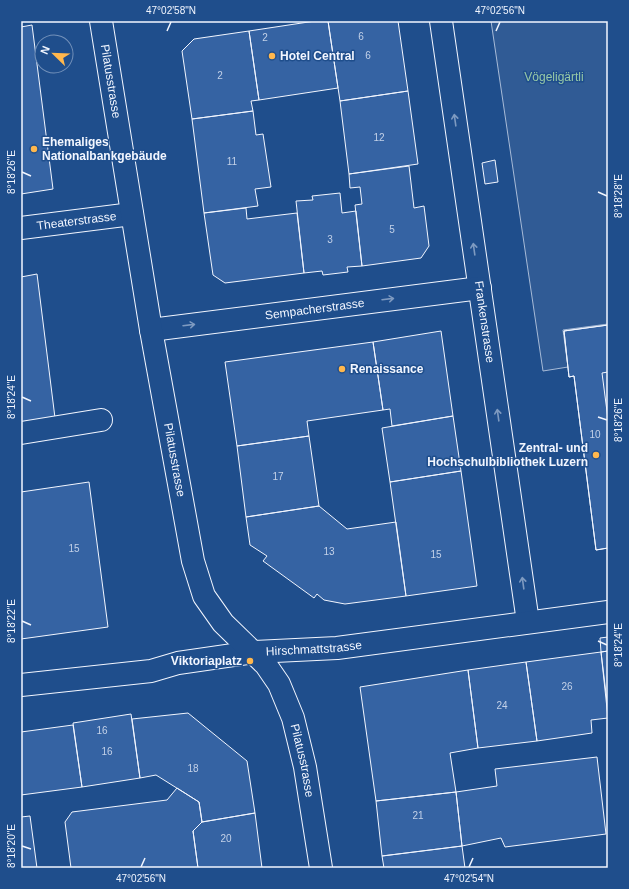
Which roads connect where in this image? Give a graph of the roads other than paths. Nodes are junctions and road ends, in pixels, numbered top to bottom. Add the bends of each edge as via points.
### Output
1 (101, 21) edge
2 (441, 21) edge
3 (132, 214) junction
4 (21, 228) edge
5 (480, 288) junction
6 (151, 330) junction
7 (101, 420) dead end
8 (21, 433) edge
9 (608, 612) edge
10 (528, 622) junction
11 (254, 652) junction
12 (21, 685) edge
13 (321, 868) edge

1 - 3 street, Pilatusstrasse
5 -> 2 street, Frankenstrasse
3 - 4 street, Theaterstrasse
3 - 6 street, Pilatusstrasse
6 -> 5 street, Sempacherstrasse
10 -> 5 street, Frankenstrasse
6 - 11 street, Pilatusstrasse via 196,571 204,596 223,622
7 - 8 street
9 - 10 street, Hirschmattstrasse
10 - 11 street, Hirschmattstrasse via 337,648
11 - 12 street, Hirschmattstrasse via 178,663 151,672
11 - 13 street, Pilatusstrasse via 279,684 293,718 306,767

